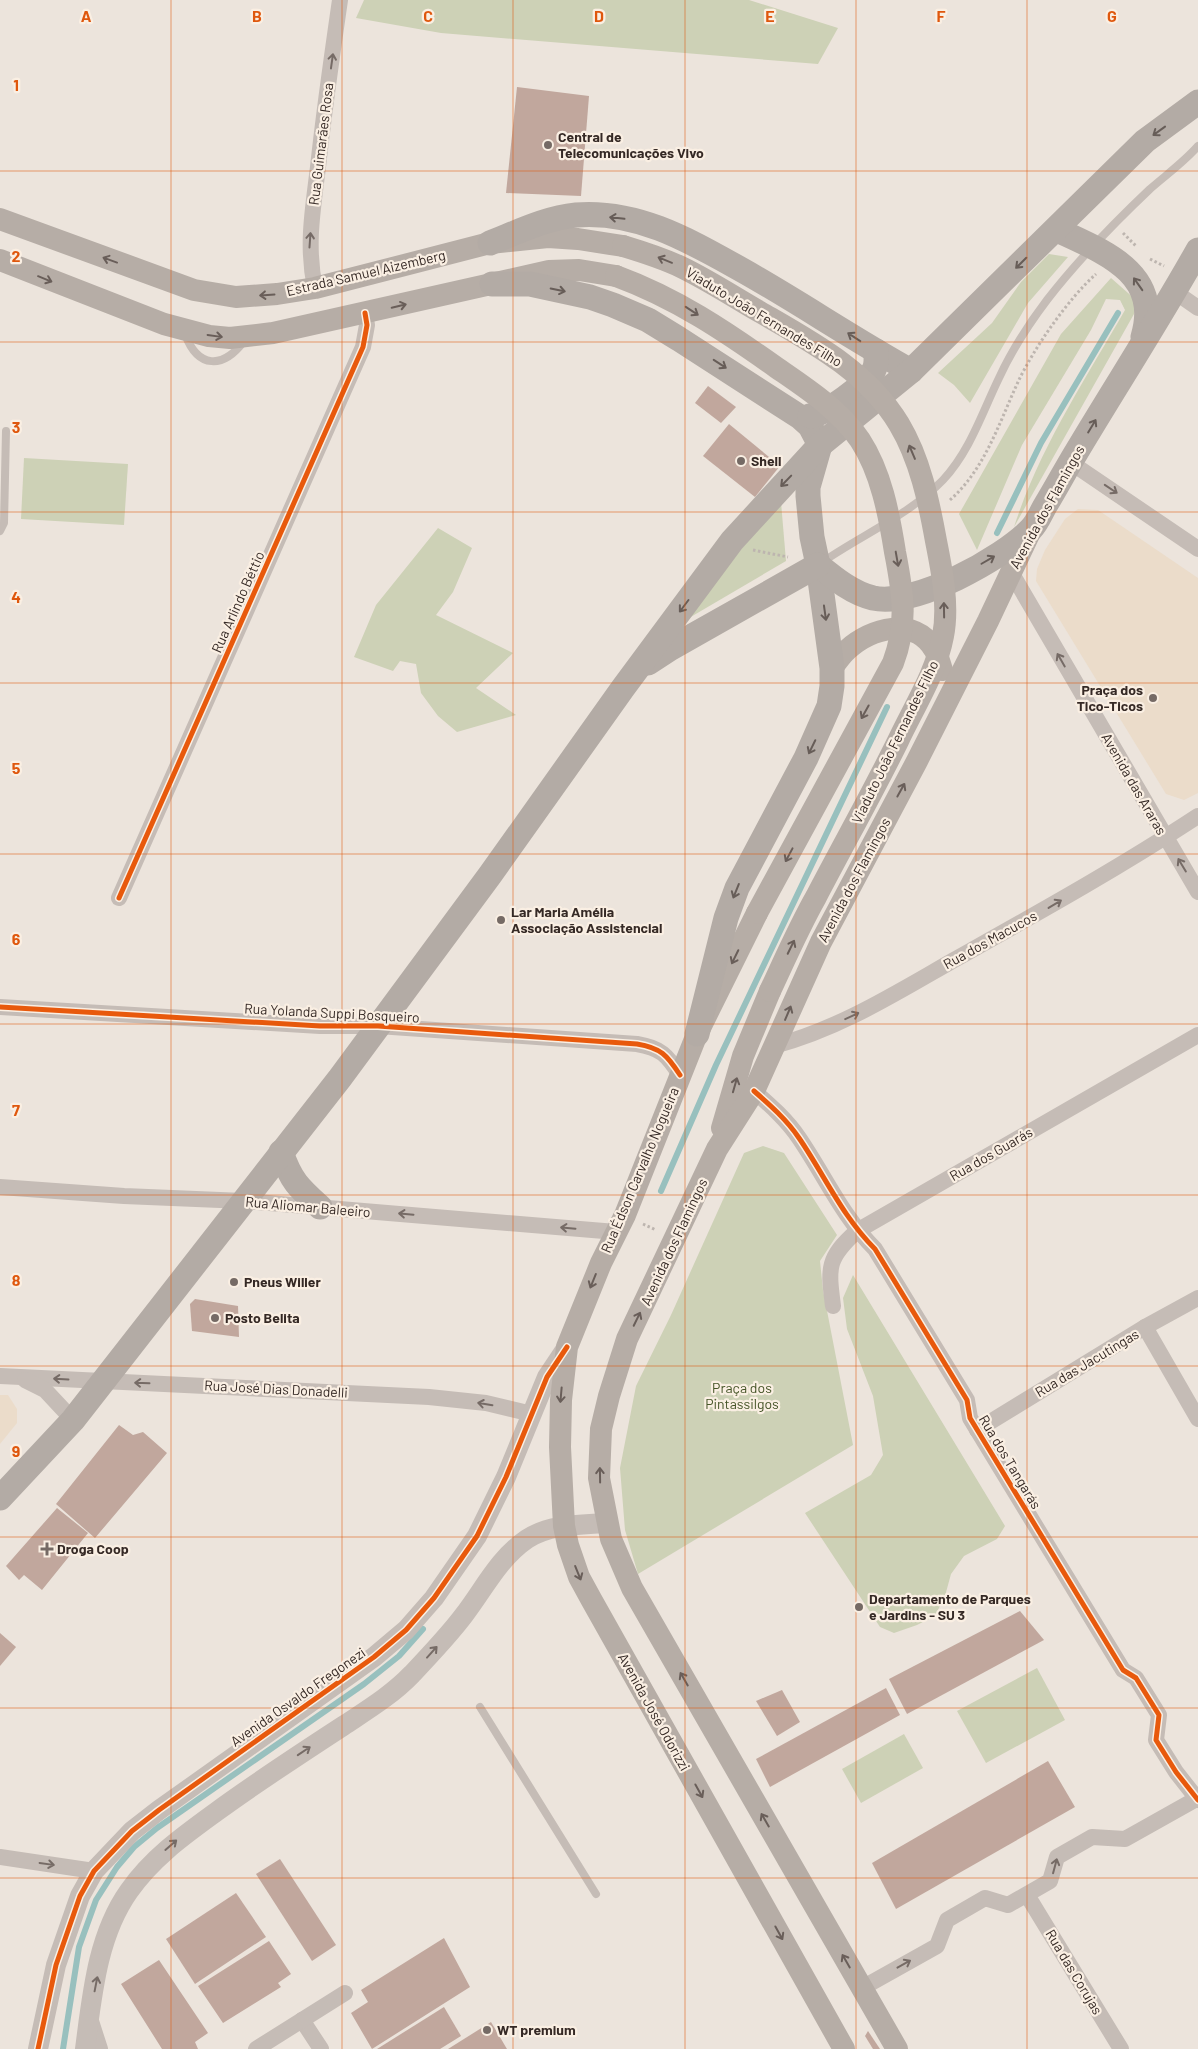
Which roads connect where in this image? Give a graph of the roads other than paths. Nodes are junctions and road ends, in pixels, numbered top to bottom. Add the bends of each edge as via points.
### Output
1 (340, 0) edge
2 (1198, 102) edge
3 (1197, 148) edge
4 (0, 219) edge
5 (1056, 230) junction
6 (490, 243) junction
7 (623, 246) joint
8 (1092, 246) junction
9 (1198, 250) edge
10 (0, 260) edge
11 (1173, 280) junction
12 (492, 284) junction
13 (315, 288) junction
14 (1198, 308) edge
15 (365, 313) junction
16 (1140, 347) junction
17 (876, 351) junction
18 (910, 371) junction
19 (800, 417) junction
20 (6, 432) dead end
21 (820, 445) junction
22 (1070, 462) junction
23 (1032, 528) junction
24 (0, 531) edge
25 (1198, 549) edge
26 (818, 564) junction
27 (1011, 572) junction
28 (832, 668) junction
29 (634, 673) junction
30 (944, 708) junction
31 (1198, 816) edge
32 (1166, 838) junction
33 (1198, 892) edge
34 (119, 898) dead end
35 (0, 1007) edge
36 (378, 1026) junction
37 (697, 1034) junction
38 (1198, 1035) edge
39 (774, 1046) junction
40 (680, 1075) junction
41 (754, 1091) junction
42 (717, 1149) junction
43 (282, 1152) junction
44 (0, 1187) edge
45 (244, 1201) junction
46 (320, 1208) junction
47 (857, 1231) junction
48 (616, 1232) junction
49 (1198, 1298) edge
50 (833, 1306) dead end
51 (1145, 1327) junction
52 (567, 1347) junction
53 (0, 1376) edge
54 (19, 1377) junction
55 (104, 1382) junction
56 (532, 1414) junction
57 (1198, 1419) edge
58 (73, 1420) junction
59 (977, 1430) junction
60 (0, 1498) edge
61 (564, 1526) junction
62 (609, 1531) junction
63 (480, 1707) dead end
64 (1198, 1799) edge
65 (0, 1857) edge
66 (94, 1871) junction
67 (596, 1894) dead end
68 (1027, 1895) junction
69 (862, 1988) junction
70 (345, 1992) dead end
71 (90, 2016) junction
72 (302, 2020) junction
73 (38, 2049) edge
74 (85, 2049) edge
75 (100, 2049) edge
76 (256, 2049) edge
77 (321, 2049) edge
78 (844, 2049) edge
79 (897, 2049) edge
80 (1121, 2049) edge

13 -> 1 street, Rua Guimarães Rosa via 309,244
2 -> 5 main road via 1145,141
3 - 8 lane
13 -> 4 main road, Estrada Samuel Aizemberg via 236,297 194,290
5 - 8 main road
5 -> 18 main road
6 - 7 main road, Estrada Samuel Aizemberg via 548,237
6 - 13 main road, Estrada Samuel Aizemberg
17 -> 6 main road via 719,258 659,227 634,219 577,215 539,223
42 -> 7 main road, Viaduto João Fernandes Filho, bridge via 752,1030 814,899 880,777 934,665 943,635 942,576 921,477 908,442 891,412 870,386 816,346 697,276
16 -> 8 main road via 1148,313 1143,290 1126,269
8 - 26 lane via 1026,329 971,440 944,479 897,518
9 - 11 main road, Avenida dos Flamingos
10 -> 15 main road via 134,314 216,336 246,337
11 - 14 street
11 - 16 main road, Avenida dos Flamingos
15 -> 12 main road
12 -> 19 main road via 530,284 613,305 648,320
12 -> 37 main road, Rua Édson Carvalho Nogueira, bridge via 527,274 566,269 616,276 662,294 787,375 839,416 860,440 881,487 904,607 900,644 893,663 757,913
15 - 34 street, Rua Arlindo Béttio via 367,325 363,347
22 -> 16 main road, Avenida dos Flamingos
17 - 18 main road
17 - 19 main road via 874,369 869,377 828,410
18 - 21 main road
19 - 21 main road via 810,426
20 - 24 lane via 4,523
21 - 26 main road via 808,487
21 -> 29 main road via 732,541
22 - 23 main road, Avenida dos Flamingos
22 -> 25 street
26 -> 23 main road via 862,594 879,599 898,599 920,594 970,570 1003,551
23 - 27 main road, Avenida dos Flamingos
26 -> 28 main road
26 - 29 main road via 671,648
27 - 30 main road, Avenida dos Flamingos
32 -> 27 street, Avenida das Araras
28 - 30 main road via 847,650 872,634 898,627 911,630 924,637 934,649 943,673
28 -> 37 main road via 830,706 820,730 737,888 726,918
29 - 36 main road
39 -> 30 main road, Avenida dos Flamingos via 821,942
31 - 32 street, Rua dos Macucos
33 -> 32 street, Avenida das Araras
39 -> 32 street, Rua dos Macucos via 805,1038 862,1012
35 - 36 street, Rua Yolanda Suppi Bosqueiro via 320,1026
36 - 40 street, Rua Yolanda Suppi Bosqueiro via 652,1046 668,1057
36 - 43 main road
37 - 40 main road, Rua Édson Carvalho Nogueira
38 - 47 street, Rua dos Guarás
39 - 41 main road, Avenida dos Flamingos
40 - 48 main road, Rua Édson Carvalho Nogueira
41 - 42 main road, Avenida dos Flamingos
41 - 47 street, Rua dos Tangarás via 799,1138
62 -> 42 main road, Avenida dos Flamingos via 599,1478 601,1429 609,1396 628,1339
43 - 45 main road
43 - 46 main road via 295,1184
44 - 45 street, Rua Aliomar Baleeiro
45 - 46 street, Rua Aliomar Baleeiro
45 - 55 main road
48 -> 46 street, Rua Aliomar Baleeiro
47 - 50 street, Rua dos Guarás via 832,1258
47 - 59 street, Rua dos Tangarás via 875,1249 960,1388
48 -> 52 main road, Rua Édson Carvalho Nogueira
49 - 51 street, Rua das Jacutingas
51 - 57 street
51 - 59 street, Rua das Jacutingas
52 - 56 street, Avenida Osvaldo Fregonezi via 547,1377
52 -> 61 main road, Avenida José Odorizzi via 560,1400
53 - 54 street, Rua José Dias Donadelli
55 -> 54 street, Rua José Dias Donadelli
54 - 58 street, Rua José Dias Donadelli via 45,1390
56 -> 55 street, Rua José Dias Donadelli via 429,1397
55 - 58 main road
56 - 66 street, Avenida Osvaldo Fregonezi via 477,1536 434,1598 406,1630 374,1658 159,1810
58 - 60 main road
59 - 64 street, Rua dos Tangarás via 1123,1670 1136,1678 1148,1696 1159,1715 1156,1740
61 - 62 street
71 -> 61 street via 103,1945 115,1913 150,1864 175,1841 242,1793 386,1697 411,1675 463,1616 514,1548 528,1538
61 -> 78 main road, Avenida José Odorizzi via 579,1577
69 -> 62 main road via 632,1588
63 - 67 lane
68 -> 64 street via 1050,1881 1057,1857 1092,1837 1124,1839
65 -> 66 street
66 - 73 street, Avenida Osvaldo Fregonezi via 80,1896 56,1965
69 -> 68 street via 937,1946 947,1920 985,1898 1008,1905
68 - 80 street, Rua das Corujas
69 - 79 main road
70 - 72 street
71 - 74 street
71 - 75 street
72 - 76 street
72 - 77 street

